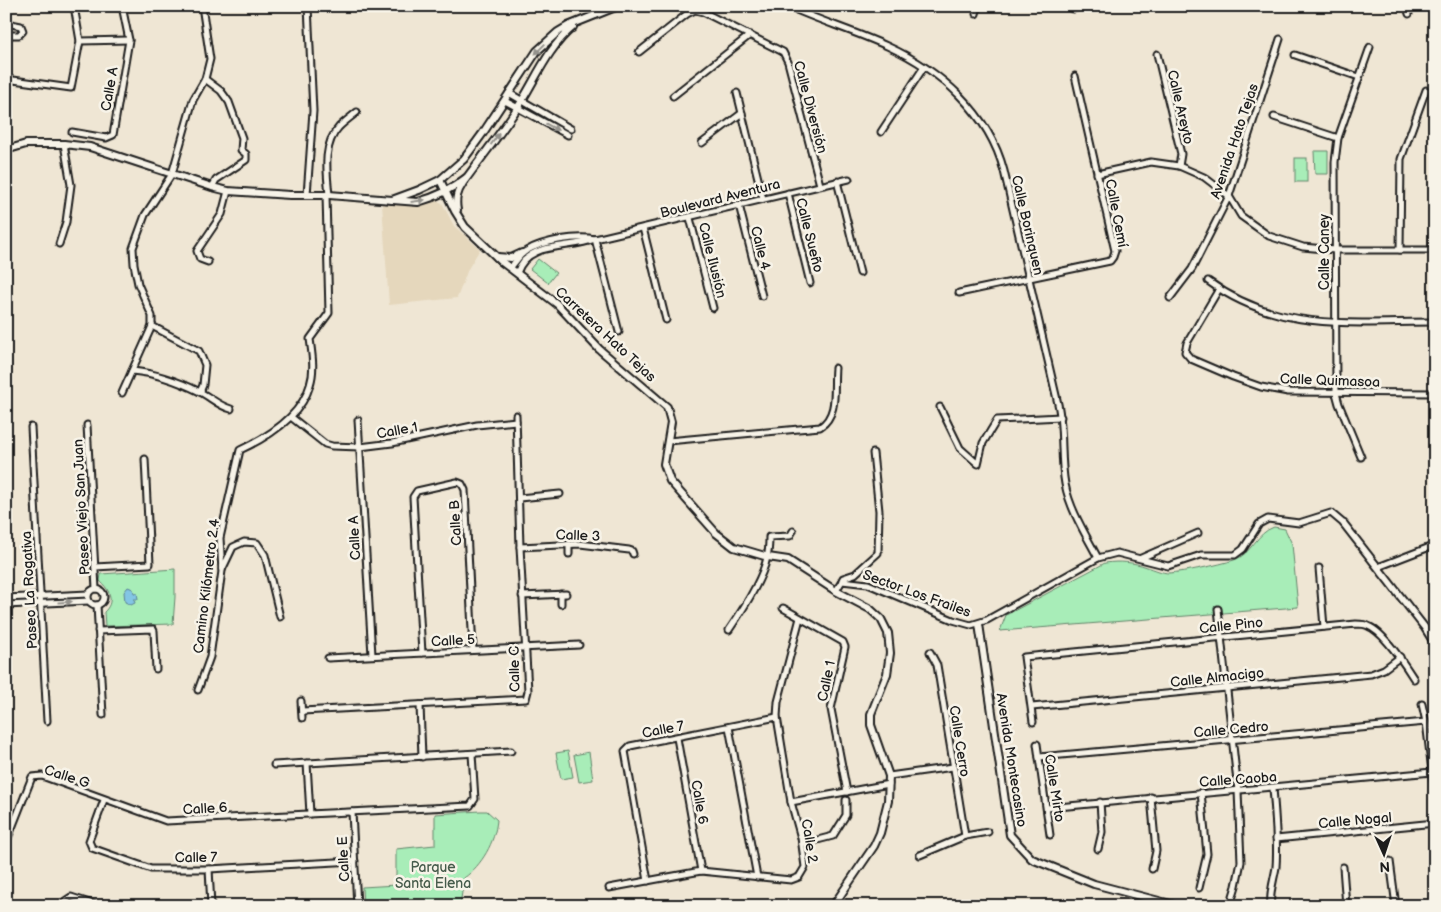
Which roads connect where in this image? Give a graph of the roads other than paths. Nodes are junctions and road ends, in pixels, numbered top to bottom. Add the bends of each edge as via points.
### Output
1 (74, 6) edge
2 (122, 6) edge
3 (202, 6) edge
4 (308, 6) edge
5 (592, 6) edge
6 (618, 6) edge
7 (787, 6) edge
8 (978, 6) edge
9 (1065, 6) edge
10 (1085, 6) edge
11 (1407, 6) edge
12 (976, 14) dead end
13 (1409, 14) dead end
14 (596, 15) junction
15 (580, 22) junction
16 (6, 24) edge
17 (6, 35) edge
18 (750, 35) junction
19 (1280, 39) dead end
20 (129, 40) junction
21 (80, 41) junction
22 (1370, 47) dead end
23 (639, 52) dead end
24 (1158, 54) dead end
25 (1295, 55) dead end
26 (924, 67) junction
27 (1075, 76) dead end
28 (1359, 77) junction
29 (6, 79) edge
30 (205, 79) junction
31 (1426, 90) dead end
32 (509, 93) junction
33 (737, 93) dead end
34 (674, 96) dead end
35 (522, 100) junction
36 (505, 101) junction
37 (517, 108) junction
38 (357, 112) dead end
39 (742, 114) junction
40 (1274, 117) dead end
41 (571, 129) dead end
42 (72, 132) dead end
43 (881, 132) dead end
44 (568, 136) dead end
45 (1338, 138) junction
46 (702, 142) dead end
47 (64, 144) junction
48 (6, 150) edge
49 (1179, 166) junction
50 (172, 174) junction
51 (1097, 174) junction
52 (466, 178) junction
53 (849, 178) dead end
54 (440, 180) junction
55 (837, 181) junction
56 (820, 185) junction
57 (212, 187) junction
58 (228, 191) junction
59 (445, 192) junction
60 (788, 193) junction
61 (327, 195) junction
62 (307, 196) junction
63 (1228, 196) junction
64 (763, 199) junction
65 (390, 200) junction
66 (739, 205) junction
67 (458, 216) junction
68 (690, 218) junction
69 (643, 228) junction
70 (595, 239) junction
71 (59, 244) dead end
72 (541, 249) junction
73 (1335, 250) junction
74 (1400, 250) junction
75 (1435, 250) edge
76 (522, 253) junction
77 (496, 257) junction
78 (208, 262) dead end
79 (510, 268) junction
80 (860, 272) dead end
81 (516, 273) junction
82 (1028, 278) junction
83 (1208, 281) dead end
84 (810, 283) dead end
85 (1219, 289) junction
86 (959, 293) dead end
87 (762, 296) dead end
88 (1170, 298) dead end
89 (713, 308) dead end
90 (666, 320) dead end
91 (1335, 322) junction
92 (1435, 322) edge
93 (152, 326) junction
94 (619, 332) dead end
95 (835, 368) dead end
96 (132, 371) junction
97 (200, 392) junction
98 (122, 393) dead end
99 (1336, 393) junction
100 (1435, 394) edge
101 (940, 407) dead end
102 (231, 409) dead end
103 (516, 415) dead end
104 (291, 417) junction
105 (1061, 417) junction
106 (358, 420) dead end
107 (516, 421) junction
108 (87, 425) dead end
109 (31, 427) dead end
110 (668, 440) junction
111 (360, 446) junction
112 (872, 453) dead end
113 (1361, 457) dead end
114 (145, 459) dead end
115 (560, 494) dead end
116 (520, 498) junction
117 (1344, 524) joint
118 (794, 531) dead end
119 (1198, 533) dead end
120 (569, 544) junction
121 (1435, 545) edge
122 (520, 546) junction
123 (569, 554) dead end
124 (633, 554) dead end
125 (768, 556) junction
126 (1098, 558) junction
127 (1140, 558) junction
128 (95, 566) junction
129 (1378, 567) junction
130 (1319, 568) dead end
131 (222, 570) junction
132 (842, 581) junction
133 (96, 589) junction
134 (836, 591) junction
135 (88, 594) junction
136 (41, 596) junction
137 (522, 596) junction
138 (6, 598) edge
139 (89, 601) junction
140 (41, 603) junction
141 (561, 604) dead end
142 (6, 605) edge
143 (97, 605) junction
144 (783, 608) dead end
145 (1218, 610) dead end
146 (280, 617) dead end
147 (800, 618) junction
148 (978, 624) junction
149 (1324, 627) junction
150 (729, 630) dead end
151 (98, 631) junction
152 (1221, 637) junction
153 (1435, 644) edge
154 (579, 645) dead end
155 (525, 648) junction
156 (473, 650) junction
157 (930, 652) dead end
158 (422, 653) junction
159 (372, 656) junction
160 (1400, 657) junction
161 (328, 658) dead end
162 (156, 668) dead end
163 (1414, 679) dead end
164 (1226, 688) junction
165 (198, 690) dead end
166 (301, 701) dead end
167 (1422, 704) dead end
168 (420, 705) junction
169 (1032, 707) junction
170 (302, 711) junction
171 (103, 715) dead end
172 (302, 718) dead end
173 (777, 718) junction
174 (47, 721) dead end
175 (1033, 722) dead end
176 (1426, 722) junction
177 (729, 727) junction
178 (676, 738) junction
179 (1232, 740) junction
180 (1037, 744) dead end
181 (511, 751) dead end
182 (472, 754) junction
183 (422, 757) junction
184 (1039, 758) junction
185 (307, 763) junction
186 (274, 764) dead end
187 (953, 767) junction
188 (1432, 772) junction
189 (890, 776) junction
190 (889, 784) junction
191 (1434, 787) dead end
192 (1273, 788) junction
193 (1238, 791) junction
194 (847, 792) junction
195 (1201, 792) junction
196 (1151, 797) junction
197 (104, 800) junction
198 (846, 800) dead end
199 (792, 802) junction
200 (1100, 802) junction
201 (1047, 808) junction
202 (352, 812) junction
203 (310, 814) junction
204 (1435, 823) edge
205 (988, 832) dead end
206 (1050, 835) dead end
207 (965, 836) junction
208 (1276, 839) junction
209 (6, 843) edge
210 (802, 844) junction
211 (1098, 849) dead end
212 (920, 855) dead end
213 (355, 861) junction
214 (1390, 862) dead end
215 (1343, 867) dead end
216 (209, 869) junction
217 (1152, 869) dead end
218 (701, 871) junction
219 (756, 877) junction
220 (648, 881) junction
221 (609, 888) dead end
222 (1199, 888) dead end
223 (64, 906) edge
224 (99, 906) edge
225 (211, 906) edge
226 (357, 906) edge
227 (833, 906) edge
228 (1178, 906) edge
229 (1230, 906) edge
230 (1270, 906) edge
231 (1346, 906) edge
232 (1396, 906) edge

1 - 21 street
2 - 20 street, Calle A
3 - 30 street via 210,59
4 - 62 street via 313,111
5 - 14 street
6 - 14 street
7 - 26 street, Calle Borinquen via 889,46
8 - 12 street
9 - 10 street via 1074,9
11 - 13 street
14 - 15 street
15 -> 32 street via 558,32 537,51
15 - 35 street via 553,49
16 - 17 street via 21,26 23,31 19,35
18 - 23 street, Calle Diversión via 695,10
18 - 34 street
18 - 56 street, Calle Diversión via 783,52 786,57
19 - 63 street, Avenida Hato Tejas
20 - 21 street
20 - 42 street, Calle A via 112,135 106,138
21 - 29 street via 71,88
22 - 28 street, Calle Caney
24 - 49 street, Calle Areyto via 1181,154
25 - 28 street
26 - 43 street
26 - 82 street, Calle Borinquen via 960,95 980,118 992,139 1004,171
27 - 51 street, Calle Cemí
28 - 45 street, Calle Caney
30 - 50 street via 193,100
30 - 57 street via 229,102 242,138 241,150 246,154 246,160 216,180
31 - 74 street via 1401,159
32 - 35 street
32 - 36 street
33 - 39 street
35 - 37 street
35 - 41 street
36 - 37 street
36 - 54 street via 464,159
37 -> 44 street
52 -> 37 street
38 - 61 street, Camino Kilómetro 2.4 via 338,128 330,141
39 - 46 street
39 - 64 street
40 - 45 street
45 - 73 street, Calle Caney
47 - 48 street via 26,144
47 - 50 street via 90,147
47 - 71 street via 71,185
49 - 51 street via 1151,162
49 - 63 street via 1204,177
50 - 57 street
50 - 93 street via 145,215 133,248 138,284 152,316
51 - 82 street, Calle Cemí via 1115,251 1113,258
52 - 59 street
52 - 67 street via 458,191
53 - 55 street, Boulevard Aventura
54 - 59 street, Carretera Hato Tejas
54 - 65 street
55 - 56 street, Boulevard Aventura
55 - 80 street
56 - 60 street, Boulevard Aventura
57 - 58 street
58 - 62 street
58 - 78 street via 222,214 197,251 200,259
65 -> 59 street via 418,202
59 - 67 street, Carretera Hato Tejas
60 - 64 street, Boulevard Aventura
60 - 84 street, Calle Sueño
61 - 62 street
61 - 65 street
61 - 104 street, Camino Kilómetro 2.4 via 329,313 310,339 313,364 310,386
63 - 73 street via 1241,216 1269,236 1303,247
63 - 88 street, Avenida Hato Tejas via 1192,269
64 - 66 street, Boulevard Aventura
66 - 68 street, Boulevard Aventura
66 - 87 street, Calle 4
67 - 77 street, Carretera Hato Tejas
68 - 69 street, Boulevard Aventura
68 - 89 street, Calle Ilusión
69 - 70 street, Boulevard Aventura
69 - 90 street
70 - 72 street, Boulevard Aventura
70 - 72 street, Boulevard Aventura via 578,237
70 - 94 street
72 - 76 street, Boulevard Aventura
72 - 81 street, Boulevard Aventura via 523,260
73 - 74 street
73 - 91 street, Calle Caney
74 - 75 street
76 - 77 street via 511,258
76 - 79 street, Boulevard Aventura
77 - 79 street, Carretera Hato Tejas
79 - 81 street, Carretera Hato Tejas
81 - 110 street, Carretera Hato Tejas via 557,304 600,349 667,407 671,422
82 - 86 street, Calle Cemí
82 - 105 street, Calle Borinquen
83 - 85 street
85 - 91 street via 1241,302 1274,314
85 - 99 street, Calle Quimasoa via 1187,343 1185,352 1191,359 1261,387 1288,392
91 - 92 street
91 - 99 street, Calle Caney
93 - 96 street
93 - 97 street via 199,351 205,365
95 - 110 street via 832,412 828,422 820,427
96 - 97 street
96 - 98 street
97 - 102 street
99 - 100 street, Calle Quimasoa
99 - 113 street, Calle Caney
101 - 105 street via 960,448 978,464 983,443 997,420
103 - 107 street, Calle C
104 - 111 street, Calle 1 via 325,444
104 - 131 street, Camino Kilómetro 2.4 via 262,440 240,450 220,538
105 - 126 street, Calle Borinquen via 1065,485 1073,509
106 - 111 street, Calle A
107 - 111 street, Calle 1
107 - 116 street, Calle C
108 - 128 street, Paseo Viejo San Juan
109 - 136 street, Paseo La Rogativa
110 - 125 street, Carretera Hato Tejas via 664,464 670,481 716,533 734,547
111 - 159 street, Calle A
112 - 132 street via 879,511 878,553
114 - 128 street via 150,564
115 - 116 street
116 - 122 street, Calle C
117 - 127 street via 1331,513 1298,523 1268,519 1259,524 1243,548 1234,555 1201,555 1168,566
117 - 129 street
118 - 125 street via 790,536 769,537
119 - 127 street
120 - 122 street, Calle 3
120 - 123 street
120 - 124 street, Calle 3 via 632,550
121 - 129 street
122 - 137 street, Calle C
125 - 134 street, Carretera Hato Tejas via 788,560
125 - 150 street via 747,602
126 - 127 street, Sector Los Frailes via 1117,553
126 - 148 street, Sector Los Frailes
128 - 133 street, Paseo Viejo San Juan
129 - 153 street
130 - 149 street
131 - 146 street via 233,547 244,542 257,543 265,555
131 - 165 street, Camino Kilómetro 2.4 via 210,657
132 - 134 street, Sector Los Frailes
132 - 148 street, Sector Los Frailes via 868,584 953,620
133 - 135 street, Paseo Viejo San Juan
133 - 143 street, Paseo Viejo San Juan via 103,591 105,597
134 - 189 street, Carretera Hato Tejas via 870,609 881,619 888,633 887,674 871,714 871,725
135 - 136 street
135 - 139 street, Paseo Viejo San Juan
136 - 138 street
136 - 140 street, Paseo La Rogativa
137 - 141 street via 563,594
137 - 155 street, Calle C
140 -> 139 street
139 - 143 street
140 - 142 street
140 - 174 street, Paseo La Rogativa
143 - 151 street, Paseo Viejo San Juan
144 - 147 street, Calle 1
145 - 152 street
147 - 173 street, Calle 2 via 778,702
147 - 194 street, Calle 1 via 843,642 845,647 831,709
148 - 228 street, Avenida Montecasino via 1010,835 1032,859 1094,884
149 - 152 street, Calle Pino
149 - 160 street, Calle Pino via 1368,626 1377,630
151 - 162 street via 153,629
151 - 171 street, Paseo Viejo San Juan
152 - 164 street
152 - 169 street, Calle Pino via 1024,657
154 - 155 street, Calle 5
155 - 156 street, Calle 5
155 - 168 street, Calle C via 526,699
156 - 158 street, Calle 5
156 - 158 street, Calle B via 465,490 457,482 417,491 413,497
157 - 187 street, Calle Cerro via 937,665
158 - 159 street, Calle 5
159 - 161 street, Calle 5
160 - 163 street, Calle Pino
160 - 164 street, Calle Almacigo via 1371,674
164 - 169 street, Calle Almacigo
164 - 179 street
166 - 170 street
167 - 176 street
168 - 170 street, Calle C
168 - 183 street
169 - 175 street
170 - 172 street
173 - 177 street, Calle 7
173 - 199 street, Calle 2
176 - 179 street, Calle Cedro
176 - 188 street
177 - 178 street, Calle 7
177 - 219 street
178 - 218 street, Calle 6
178 - 220 street, Calle 7 via 630,746 625,751
179 - 184 street, Calle Cedro
179 - 193 street
180 - 184 street, Calle Mirto
181 - 182 street
182 - 183 street
182 - 202 street, Calle 6 via 475,799 470,806
183 - 185 street
184 - 201 street, Calle Mirto
185 - 186 street
185 - 203 street
187 - 189 street
187 - 207 street, Calle Cerro
188 - 191 street
188 - 192 street, Calle Caoba
189 - 190 street, Carretera Hato Tejas
190 - 194 street
190 - 227 street, Carretera Hato Tejas via 880,833
192 - 193 street, Calle Caoba
192 - 208 street
193 - 195 street, Calle Caoba
193 - 229 street via 1241,862
194 - 199 street
195 - 196 street, Calle Caoba
195 - 222 street via 1206,854
196 - 200 street, Calle Caoba
196 - 217 street via 1156,851
197 - 203 street, Calle 6 via 166,821
197 - 209 street, Calle G via 42,776 32,777
197 - 216 street, Calle 7 via 88,841 92,848 151,869
198 - 210 street via 846,815 833,836
199 - 210 street, Calle 2
200 - 201 street, Calle Caoba
200 - 211 street via 1102,832
201 - 206 street, Calle Mirto
202 - 203 street, Calle 6
202 - 213 street, Calle E
204 - 208 street, Calle Nogal
205 - 207 street
207 - 212 street
208 - 230 street
210 - 219 street, Calle 2 via 805,867 799,877 791,880
213 - 216 street, Calle 7
213 - 226 street, Calle E
214 - 232 street
215 - 231 street
216 - 225 street
218 - 219 street, Calle 2
218 - 220 street, Calle 2
220 - 221 street, Calle 2
223 - 224 street via 72,897

